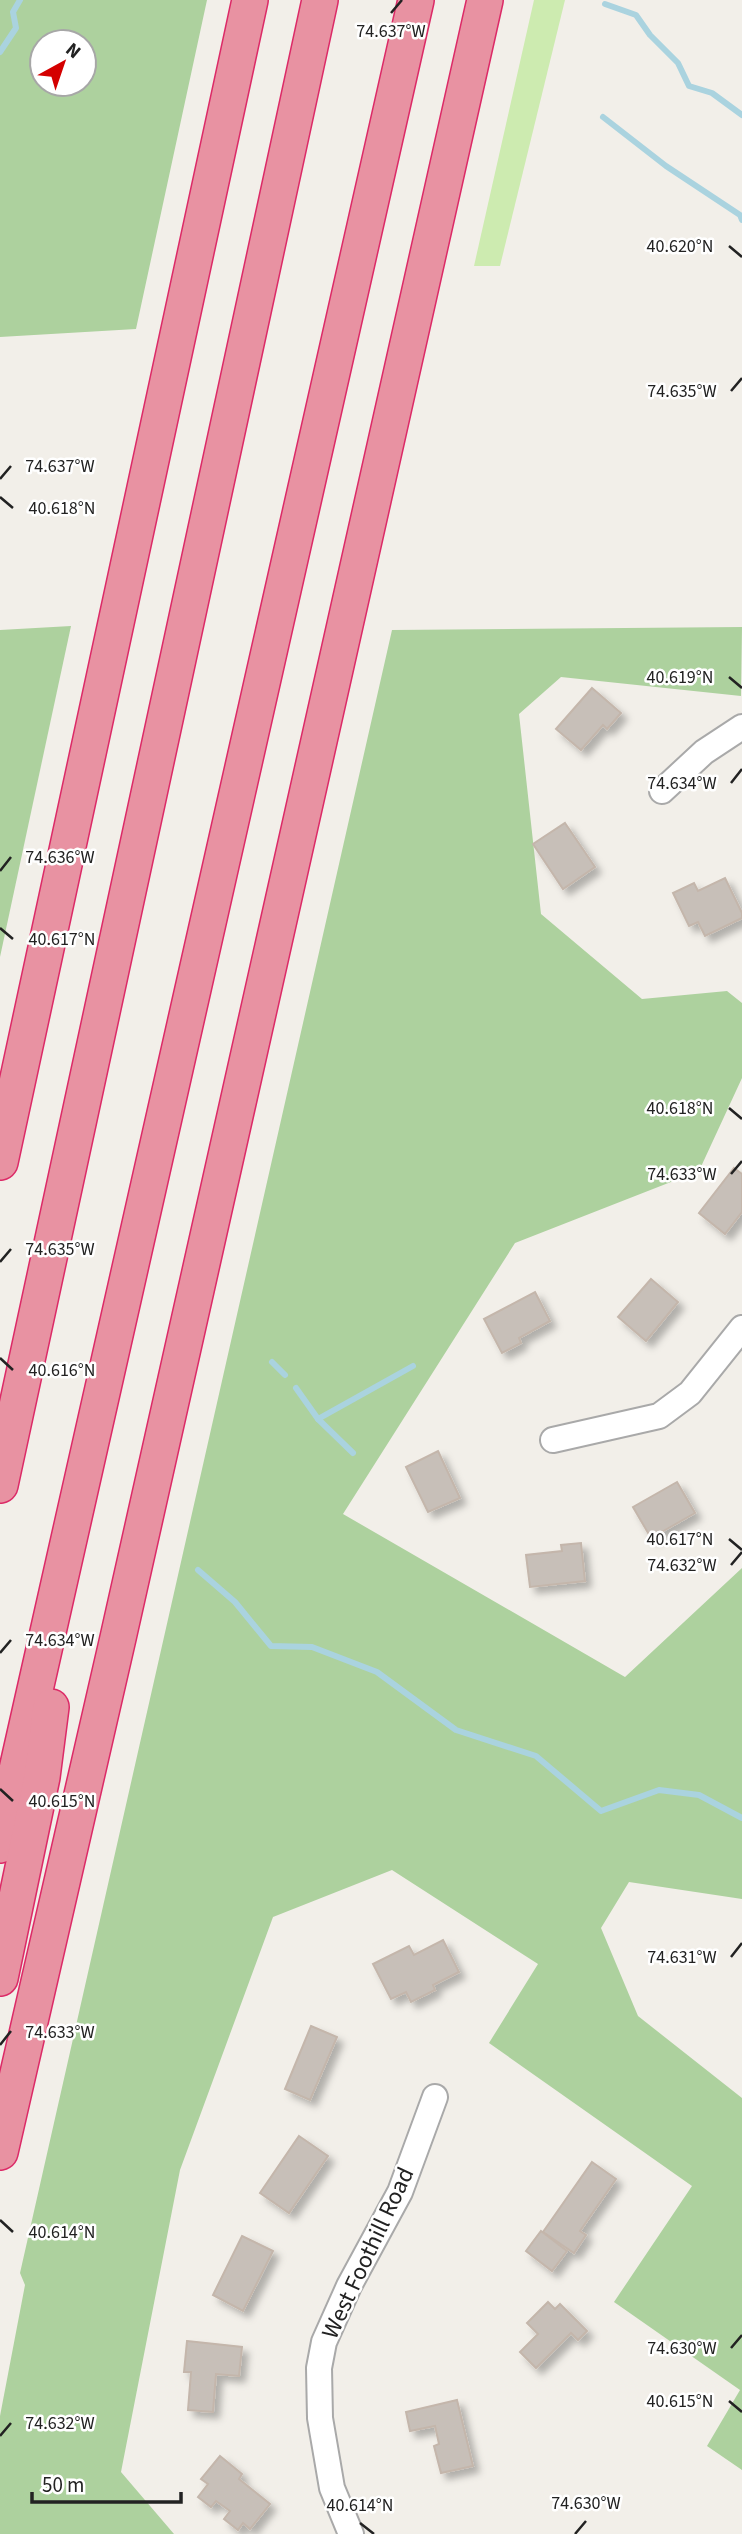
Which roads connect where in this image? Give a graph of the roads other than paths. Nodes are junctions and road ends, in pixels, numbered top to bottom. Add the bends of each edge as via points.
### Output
1 (250, 0) edge
2 (320, 0) edge
3 (416, 0) edge
4 (485, 0) edge
5 (742, 727) edge
6 (662, 791) dead end
7 (0, 1162) edge
8 (742, 1328) edge
9 (553, 1440) dead end
10 (0, 1485) edge
11 (79, 1497) junction
12 (0, 1845) edge
13 (0, 1978) edge
14 (435, 2097) dead end
15 (0, 2152) edge
16 (351, 2534) edge

1 - 7 highway
2 - 10 highway
3 - 11 highway
4 - 15 highway
5 - 6 street via 704,752
8 - 9 street via 690,1393 659,1416
11 - 12 highway
11 - 13 highway via 42,1777
14 - 16 street, West Foothill Road via 400,2192 324,2342 319,2368 320,2418 332,2488

